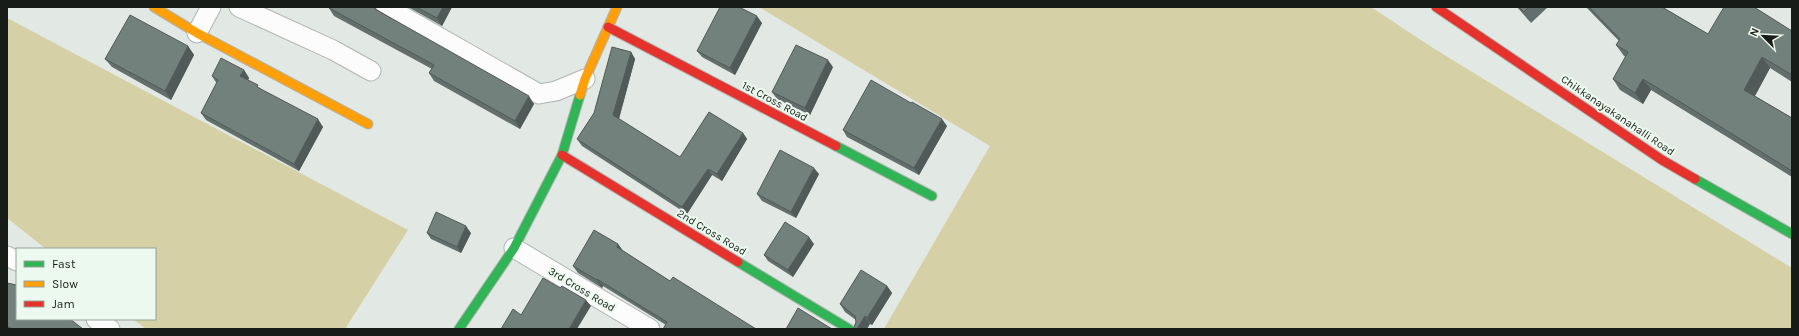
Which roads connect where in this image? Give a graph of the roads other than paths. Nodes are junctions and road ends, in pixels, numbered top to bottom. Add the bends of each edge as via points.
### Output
1 (154, 7) edge
2 (211, 7) edge
3 (239, 7) edge
4 (386, 7) edge
5 (617, 7) edge
6 (1436, 7) edge
7 (608, 27) junction
8 (197, 33) junction
9 (371, 71) dead end
10 (585, 80) junction
11 (368, 124) dead end
12 (562, 155) junction
13 (932, 196) dead end
14 (1792, 234) edge
15 (514, 248) junction
16 (7, 256) edge
17 (16, 260) edge
18 (97, 320) edge
19 (110, 329) edge
20 (459, 329) edge
21 (650, 329) edge
22 (849, 329) edge

1 - 8 street
2 - 8 street
3 - 9 street via 333,50
4 - 10 street via 539,94 556,92
5 - 7 street
6 - 14 street, Chikkanayakanahalli Road via 1662,160
7 - 10 street
7 - 13 street, 1st Cross Road
8 - 11 street
10 - 12 street
12 - 15 street
12 - 22 street, 2nd Cross Road
15 - 20 street
15 - 21 street, 3rd Cross Road
16 - 17 street
18 - 19 street

